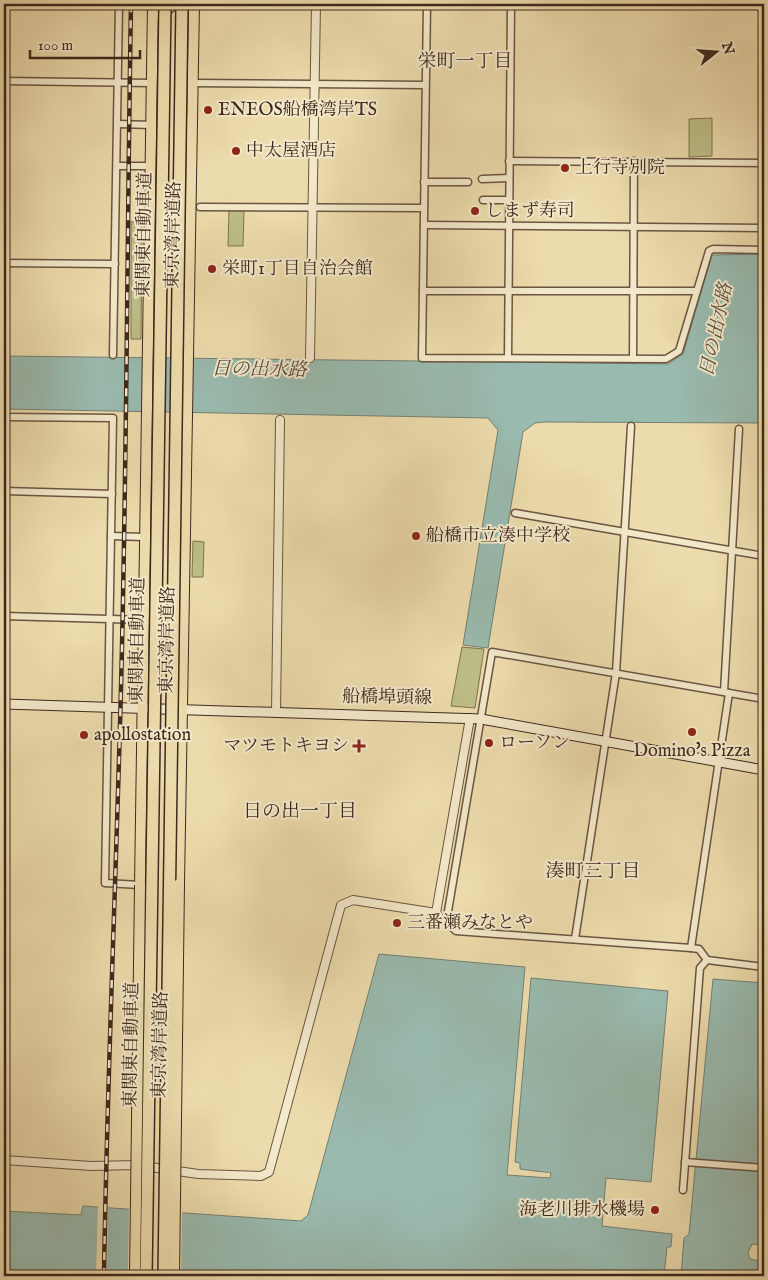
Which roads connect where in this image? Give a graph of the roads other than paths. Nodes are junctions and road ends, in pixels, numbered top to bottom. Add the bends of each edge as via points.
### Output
1 (119, 4) edge
2 (153, 4) edge
3 (166, 4) edge
4 (174, 4) edge
5 (182, 4) edge
6 (194, 4) edge
7 (316, 4) edge
8 (426, 4) edge
9 (511, 4) edge
10 (152, 66) junction
11 (4, 81) edge
12 (118, 82) junction
13 (152, 83) junction
14 (192, 83) junction
15 (314, 84) junction
16 (426, 86) junction
17 (118, 124) junction
18 (152, 125) junction
19 (509, 161) junction
20 (634, 161) junction
21 (764, 162) edge
22 (117, 166) junction
23 (152, 166) junction
24 (509, 178) junction
25 (482, 179) dead end
26 (424, 182) junction
27 (468, 182) dead end
28 (482, 200) dead end
29 (508, 200) junction
30 (200, 206) dead end
31 (312, 208) junction
32 (424, 208) junction
33 (424, 225) junction
34 (508, 225) junction
35 (634, 226) junction
36 (764, 228) edge
37 (764, 250) edge
38 (4, 263) edge
39 (115, 264) junction
40 (423, 290) junction
41 (508, 291) junction
42 (633, 291) junction
43 (697, 291) junction
44 (114, 355) dead end
45 (310, 358) dead end
46 (508, 358) junction
47 (633, 358) junction
48 (4, 417) edge
49 (280, 420) dead end
50 (631, 426) dead end
51 (739, 429) dead end
52 (4, 452) edge
53 (4, 491) edge
54 (112, 494) junction
55 (515, 513) dead end
56 (625, 533) junction
57 (111, 536) junction
58 (145, 537) junction
59 (732, 551) junction
60 (764, 556) edge
61 (4, 616) edge
62 (110, 619) junction
63 (144, 620) junction
64 (616, 673) junction
65 (727, 692) junction
66 (764, 699) edge
67 (4, 704) edge
68 (108, 707) junction
69 (142, 709) junction
70 (182, 710) junction
71 (276, 712) junction
72 (470, 718) junction
73 (481, 718) junction
74 (606, 741) junction
75 (719, 762) junction
76 (764, 770) edge
77 (140, 884) junction
78 (436, 913) junction
79 (446, 923) junction
80 (575, 939) junction
81 (690, 948) junction
82 (707, 960) junction
83 (764, 967) edge
84 (4, 1160) edge
85 (688, 1162) junction
86 (764, 1168) edge
87 (683, 1190) dead end
88 (135, 1276) edge
89 (146, 1276) edge
90 (164, 1276) edge
91 (174, 1276) edge

1 - 12 street
2 - 10 highway, 東京湾岸道路
3 - 89 highway, 東関東自動車道, bridge
4 - 10 highway via 159,16 156,62
5 - 90 highway, 東関東自動車道, bridge
6 - 14 highway, 東京湾岸道路
7 - 15 street
8 - 16 street
9 - 19 street
10 - 13 highway, 東京湾岸道路
11 - 12 street
12 - 13 street
12 - 17 street
13 - 18 highway, 東京湾岸道路
14 - 15 street
14 - 70 highway, 東京湾岸道路
15 - 16 street
15 - 31 street
16 - 26 street
17 - 18 street
17 - 22 street
18 - 23 highway, 東京湾岸道路
19 - 20 street
19 - 24 street
20 - 21 street
20 - 35 street
22 - 23 street
22 - 39 street
23 - 58 highway, 東京湾岸道路
24 - 25 street
24 - 29 street
26 - 27 street
26 - 32 street
28 - 29 street
29 - 34 street
30 - 31 street
31 - 32 street
31 - 45 street
32 - 33 street
33 - 34 street
33 - 40 street
34 - 35 street
34 - 41 street
35 - 36 street
35 - 42 street
37 - 43 street via 709,251
38 - 39 street
39 - 44 street
40 - 41 street
40 - 46 street via 422,358
41 - 42 street
41 - 46 street
42 - 43 street
42 - 47 street
43 - 47 street via 679,351 666,359
46 - 47 street
48 - 52 street
48 - 54 street via 113,418
49 - 71 street
50 - 56 street
51 - 59 street
53 - 54 street
54 - 57 street
55 - 56 street
56 - 59 street
56 - 64 street
57 - 58 street
57 - 62 street
58 - 63 highway, 東京湾岸道路
59 - 60 street
59 - 65 street
61 - 62 street
62 - 63 street
62 - 68 street
63 - 69 highway, 東京湾岸道路
64 - 65 street
64 - 73 street via 492,652
64 - 74 street
65 - 66 street
65 - 75 street
67 - 68 main road, 船橋埠頭線
68 - 69 main road, 船橋埠頭線
68 - 77 street via 105,884
69 - 70 main road, 船橋埠頭線
69 - 77 highway, 東京湾岸道路
70 - 71 main road, 船橋埠頭線
70 - 91 highway, 東京湾岸道路, bridge
71 - 72 main road, 船橋埠頭線
72 - 73 main road, 船橋埠頭線
72 - 78 street
73 - 74 main road, 船橋埠頭線
73 - 79 street
74 - 75 main road, 船橋埠頭線
74 - 80 street
75 - 76 main road, 船橋埠頭線
75 - 81 street
77 - 88 highway, 東京湾岸道路, bridge
78 - 79 street
78 - 84 street via 353,900 341,904 271,1169 265,1174 198,1174 137,1164 91,1166
79 - 80 street via 456,931
80 - 81 street
81 - 82 street via 699,949
82 - 83 street
82 - 85 street via 700,968
85 - 86 street
85 - 87 street

